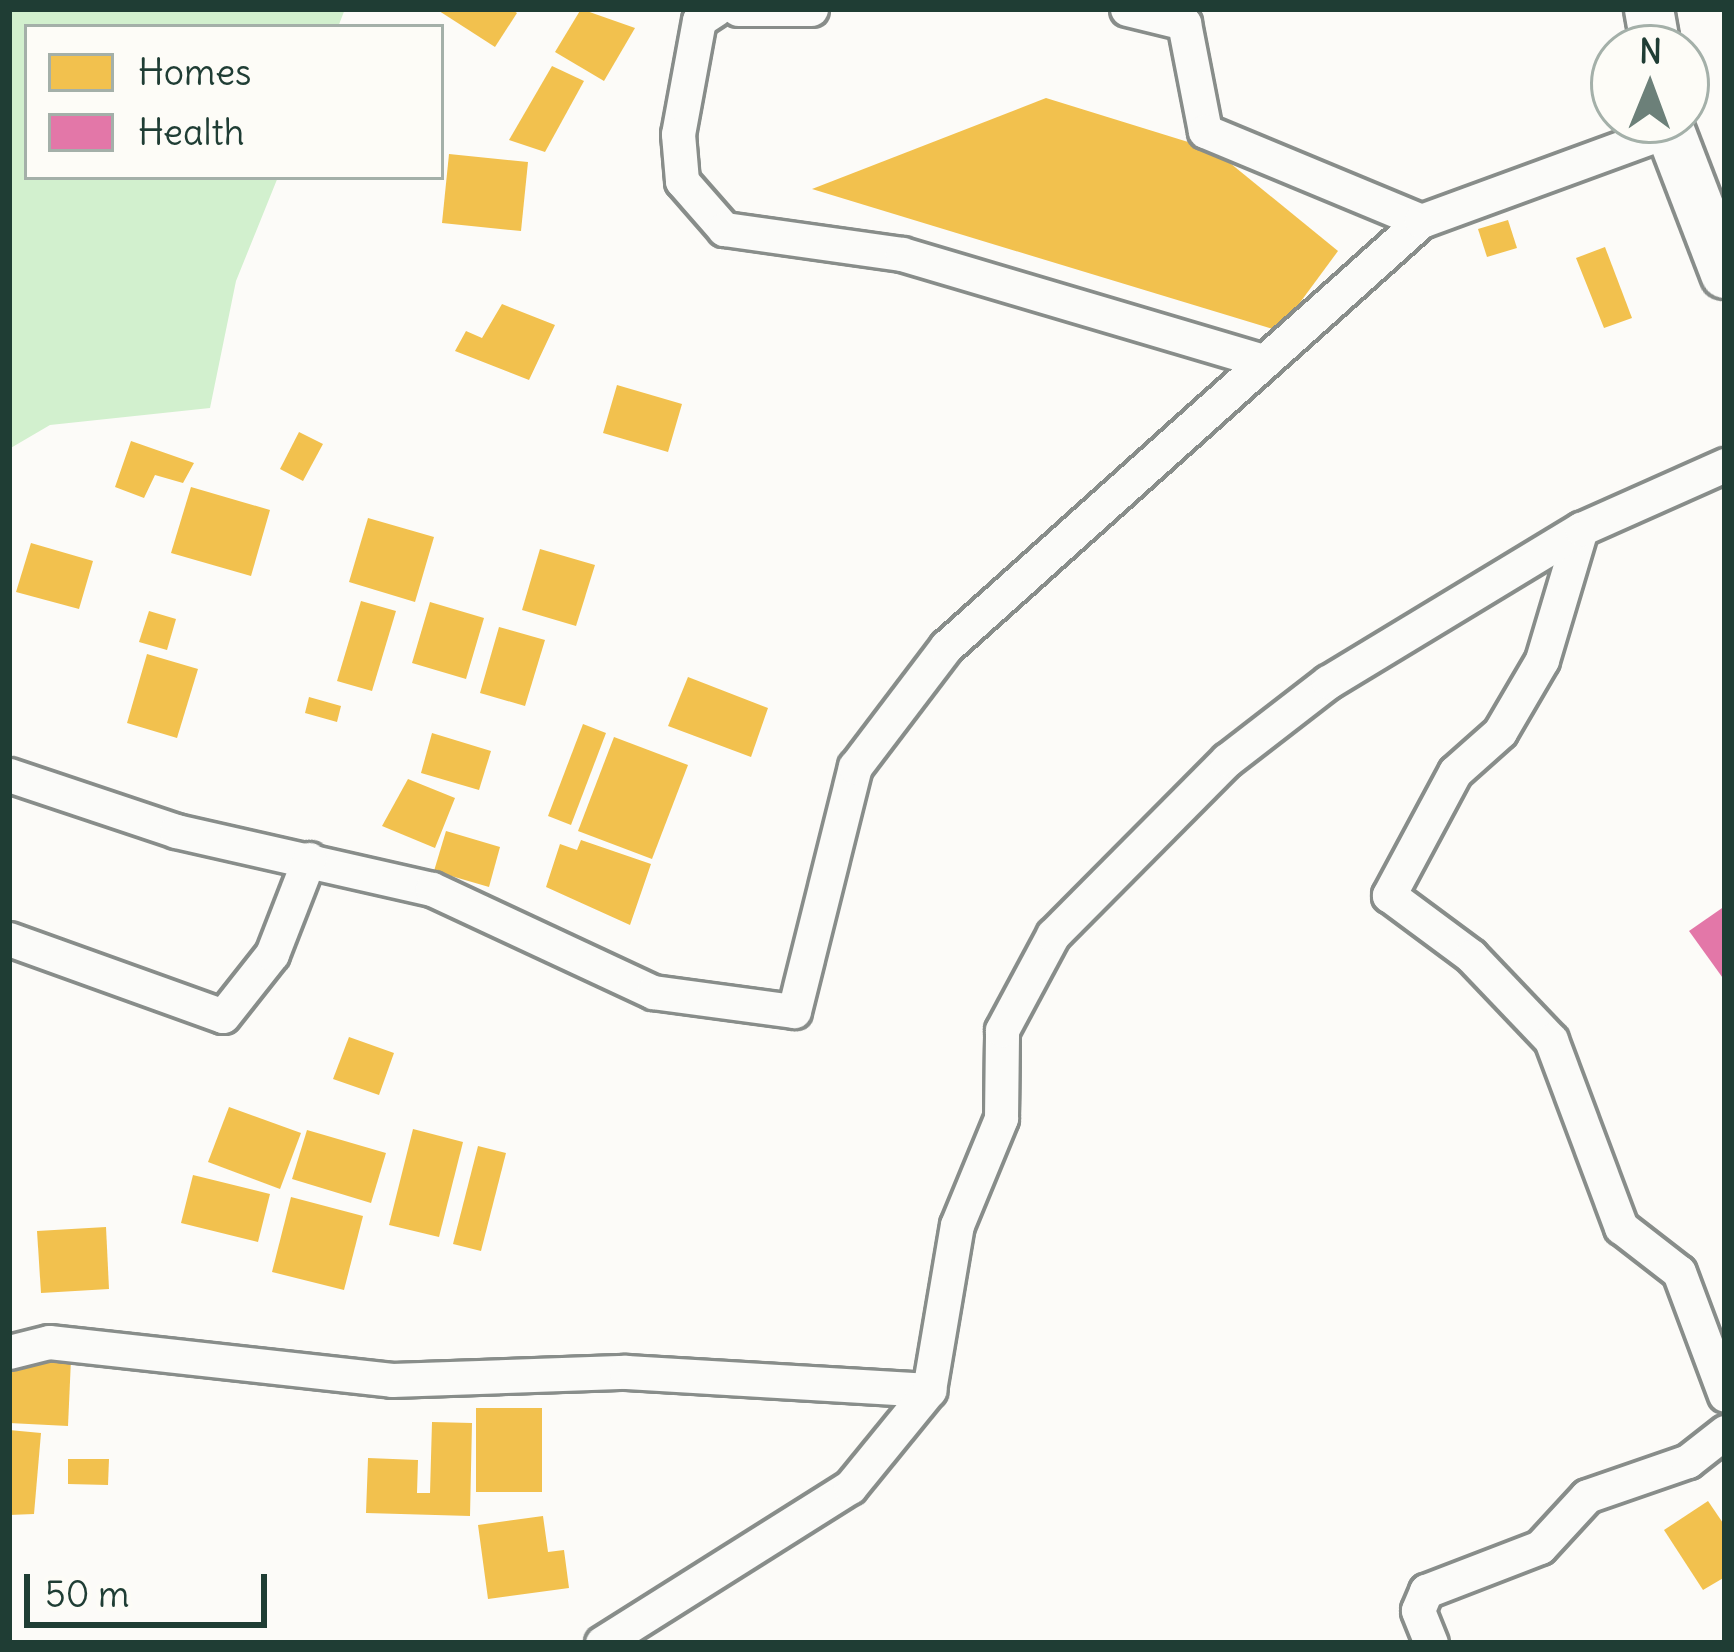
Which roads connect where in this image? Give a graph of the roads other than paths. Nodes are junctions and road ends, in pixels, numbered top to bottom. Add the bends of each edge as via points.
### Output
1 (716, 9) edge
2 (738, 9) edge
3 (811, 9) edge
4 (1127, 9) edge
5 (1617, 144) edge
6 (1674, 144) edge
7 (1420, 221) junction
8 (1725, 274) edge
9 (1263, 361) junction
10 (1725, 465) edge
11 (1581, 529) junction
12 (9, 775) edge
13 (309, 860) junction
14 (9, 939) edge
15 (10, 1348) edge
16 (929, 1390) junction
17 (1725, 1395) edge
18 (1725, 1432) edge
19 (602, 1643) edge
20 (1431, 1643) edge

1 - 9 street via 699,20 678,134 682,181 724,229 902,254
2 - 3 street
4 - 7 street via 1184,23 1205,131
5 - 7 street
6 - 8 street
7 - 9 street
9 - 13 street via 946,647 854,767 794,1011 653,992 432,889
10 - 11 street
11 - 16 street via 1328,682 1227,760 1053,934 1003,1030 1001,1118 957,1225
11 - 17 street via 1542,660 1500,732 1455,772 1389,895 1471,956 1551,1040 1621,1227 1679,1272
12 - 13 street
13 - 14 street via 272,954 223,1016
15 - 16 street via 392,1380 626,1372
16 - 19 street via 850,1487
18 - 20 street via 1688,1461 1587,1496 1540,1547 1426,1592 1418,1610

